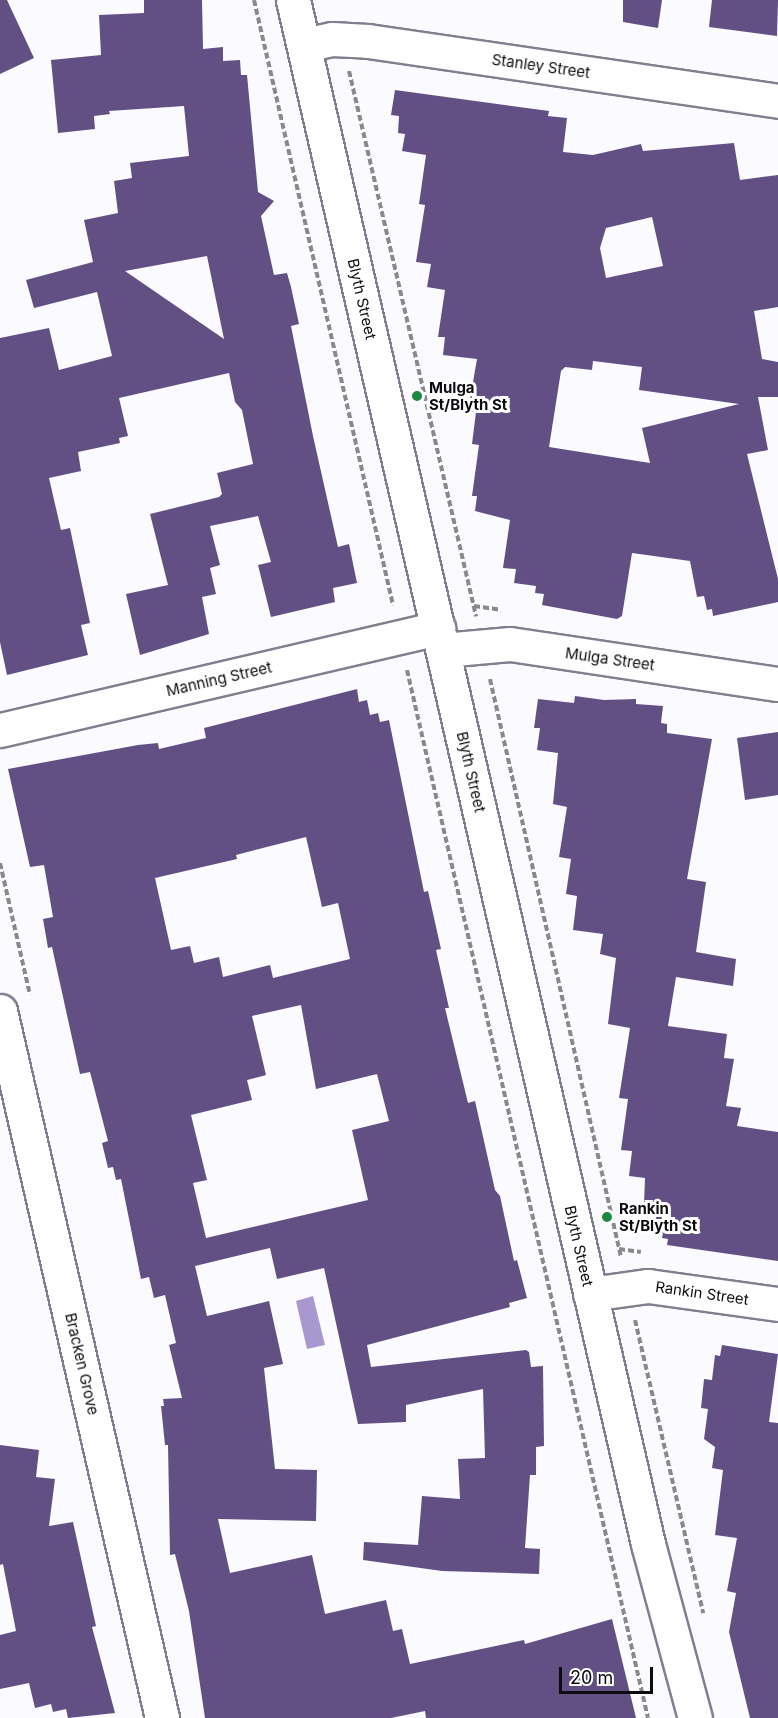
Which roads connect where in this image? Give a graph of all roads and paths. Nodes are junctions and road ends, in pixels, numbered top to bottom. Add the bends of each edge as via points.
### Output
1 (254, 0) edge
2 (293, 0) edge
3 (342, 39) junction
4 (304, 45) junction
5 (778, 101) edge
6 (393, 606) dead end
7 (440, 639) junction
8 (481, 643) junction
9 (407, 670) dead end
10 (778, 684) edge
11 (0, 730) edge
12 (0, 1011) edge
13 (629, 1288) junction
14 (590, 1294) junction
15 (778, 1304) edge
16 (648, 1544) junction
17 (704, 1615) dead end
18 (162, 1718) edge
19 (648, 1718) edge
20 (672, 1718) edge
21 (695, 1718) edge

1 - 6 path
2 - 4 street, Blyth Street
3 - 4 street, Stanley Street
3 - 5 street, Stanley Street
3 - 8 path
4 - 7 street, Blyth Street
7 - 8 street, Mulga Street
7 - 11 street, Manning Street
7 - 14 street, Blyth Street
8 - 10 street, Mulga Street
8 - 13 path
9 - 19 path
12 - 18 street, Bracken Grove
13 - 14 street, Rankin Street
13 - 15 street, Rankin Street via 665,1287
13 - 17 path
14 - 16 street, Blyth Street
16 - 20 street, Blyth Street via 659,1659
16 - 21 street, Blyth Street

